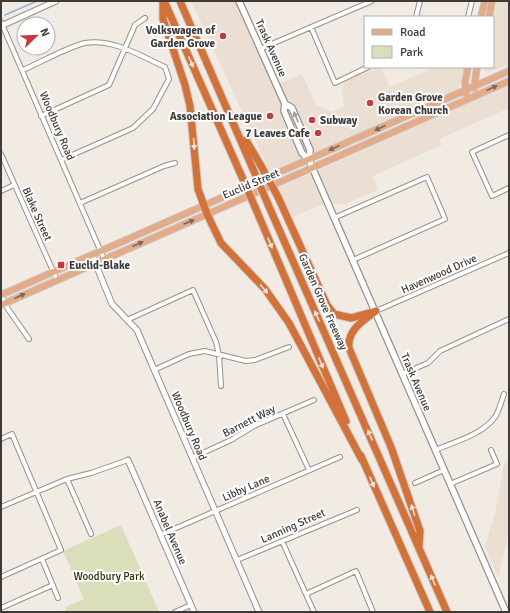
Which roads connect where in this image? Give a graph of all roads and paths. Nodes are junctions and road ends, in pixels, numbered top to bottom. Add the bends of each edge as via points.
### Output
1 (56, 1) edge
2 (163, 1) edge
3 (180, 1) edge
4 (239, 1) edge
5 (372, 1) edge
6 (420, 1) edge
7 (472, 1) edge
8 (485, 1) edge
9 (492, 1) edge
10 (416, 16) edge
11 (468, 16) edge
12 (481, 16) edge
13 (489, 16) edge
14 (145, 18) dead end
15 (1, 24) edge
16 (311, 27) junction
17 (124, 49) junction
18 (260, 49) junction
19 (366, 68) edge
20 (468, 68) edge
21 (477, 68) edge
22 (23, 70) junction
23 (509, 71) edge
24 (509, 81) edge
25 (473, 87) junction
26 (465, 90) junction
27 (475, 96) junction
28 (468, 99) junction
29 (286, 104) junction
30 (42, 116) junction
31 (232, 117) junction
32 (509, 135) edge
33 (1, 154) edge
34 (61, 160) junction
35 (309, 160) junction
36 (175, 163) dead end
37 (313, 169) junction
38 (14, 185) junction
39 (509, 188) edge
40 (1, 191) edge
41 (80, 203) junction
42 (202, 205) junction
43 (207, 214) junction
44 (334, 218) junction
45 (151, 229) junction
46 (154, 237) junction
47 (101, 251) junction
48 (509, 253) edge
49 (92, 255) junction
50 (104, 259) junction
51 (354, 260) junction
52 (96, 263) junction
53 (53, 272) junction
54 (57, 280) junction
55 (1, 295) edge
56 (3, 304) edge
57 (376, 311) junction
58 (509, 319) edge
59 (127, 320) junction
60 (29, 339) dead end
61 (289, 347) dead end
62 (219, 354) junction
63 (154, 370) junction
64 (402, 374) junction
65 (221, 386) dead end
66 (504, 394) dead end
67 (314, 400) dead end
68 (283, 414) junction
69 (1, 439) edge
70 (435, 450) junction
71 (491, 450) dead end
72 (340, 457) dead end
73 (192, 458) junction
74 (128, 460) joint
75 (362, 460) junction
76 (309, 470) junction
77 (444, 470) junction
78 (66, 480) junction
79 (415, 483) dead end
80 (450, 484) junction
81 (36, 491) junction
82 (1, 507) edge
83 (357, 510) dead end
84 (215, 511) junction
85 (91, 534) dead end
86 (160, 535) junction
87 (282, 541) junction
88 (419, 548) junction
89 (42, 559) junction
90 (237, 560) junction
91 (1, 577) edge
92 (53, 585) junction
93 (306, 594) junction
94 (58, 598) dead end
95 (191, 605) junction
96 (1, 608) edge
97 (174, 612) edge
98 (194, 612) edge
99 (259, 612) edge
100 (314, 612) edge
101 (374, 612) edge
102 (430, 612) edge
103 (447, 612) edge
104 (506, 612) edge

1 - 15 street
2 -> 42 highway via 163,19 191,111 197,184
2 -> 75 highway, bridge via 242,177
3 - 31 highway, Garden Grove Freeway
4 - 18 main road, Trask Avenue
5 - 16 street
6 - 10 street
7 - 11 street
8 - 12 main road
9 - 13 main road
14 - 17 street via 135,25
15 - 22 street, Woodbury Road
16 - 18 street
16 - 19 street via 335,82
17 - 22 street via 104,43 84,43
17 - 30 street via 109,85
17 - 34 street via 165,67 169,79 153,109 133,128
18 - 29 main road, Trask Avenue
20 - 26 main road
21 - 25 main road
22 - 30 street, Woodbury Road
23 - 25 main road, Euclid Street
27 -> 24 main road, Euclid Street
25 - 26 main road, Euclid Street
25 - 27 main road
26 - 28 main road
26 -> 35 main road, Euclid Street
27 - 28 main road, Euclid Street
28 - 37 main road, Euclid Street
29 - 35 main road, Trask Avenue via 284,111 302,153
35 -> 29 main road, Trask Avenue via 310,150 292,108
30 - 34 street, Woodbury Road
31 - 57 highway, bridge via 278,197 334,314 351,318
88 -> 31 highway, Garden Grove Freeway, bridge
32 - 39 street via 472,152 492,196
33 - 38 street, Blake Street
34 - 41 street, Woodbury Road
35 - 37 main road, Trask Avenue
35 - 42 main road, Euclid Street
36 - 41 street
37 - 43 main road, Euclid Street
37 - 44 main road, Trask Avenue
38 - 40 street
38 - 53 street, Blake Street
41 - 47 street, Woodbury Road
42 - 43 highway
42 - 45 main road, Euclid Street
46 -> 43 main road, Euclid Street
43 -> 75 highway via 221,243 265,290 289,323
44 - 51 main road, Trask Avenue
44 - 51 street via 427,177 445,218
45 - 46 main road
45 - 47 main road, Euclid Street
50 -> 46 main road, Euclid Street
47 - 49 main road, Euclid Street
47 - 50 street, Woodbury Road
48 - 57 street, Havenwood Drive
49 - 52 street, Woodbury Road
49 - 53 main road, Euclid Street
50 - 52 main road, Euclid Street
51 - 57 main road, Trask Avenue
52 - 54 main road, Euclid Street
52 - 59 street, Woodbury Road via 112,304
53 - 54 street, Blake Street
53 - 55 main road, Euclid Street
56 -> 54 main road, Euclid Street
55 - 56 street
56 - 60 street
57 - 64 main road, Trask Avenue
88 -> 57 highway via 420,531 404,483 349,348 352,331
58 - 64 street via 440,351 428,363
59 - 62 street via 193,290
59 - 63 street, Woodbury Road via 137,330
61 - 62 street via 250,360
62 - 63 street via 205,351 189,354
62 - 65 street
63 - 73 street, Woodbury Road
64 - 70 main road, Trask Avenue
66 - 70 street via 495,417 485,427
67 - 68 street, Barnett Way
68 - 73 street, Barnett Way
68 - 76 street
69 - 81 street via 12,434
70 - 77 main road, Trask Avenue
71 - 80 street via 497,464
72 - 76 street, Libby Lane
73 - 84 street, Woodbury Road
74 - 78 street
74 - 86 street, Anabel Avenue
75 -> 102 highway
76 - 84 street, Libby Lane
77 - 79 street
77 - 80 main road, Trask Avenue
78 - 81 street
78 - 85 street
80 - 104 main road, Trask Avenue
81 - 82 street
81 - 89 street via 61,550
83 - 87 street, Lanning Street
84 - 86 street, Libby Lane
84 - 90 street, Woodbury Road
86 - 95 street, Anabel Avenue
87 - 90 street, Lanning Street
87 - 93 street
103 -> 88 highway, Garden Grove Freeway
89 - 91 street
89 - 92 street
90 - 99 street, Woodbury Road
92 - 94 street
92 - 96 street
93 - 100 street
93 - 101 street via 356,571
95 - 97 street
95 - 98 street, Anabel Avenue

